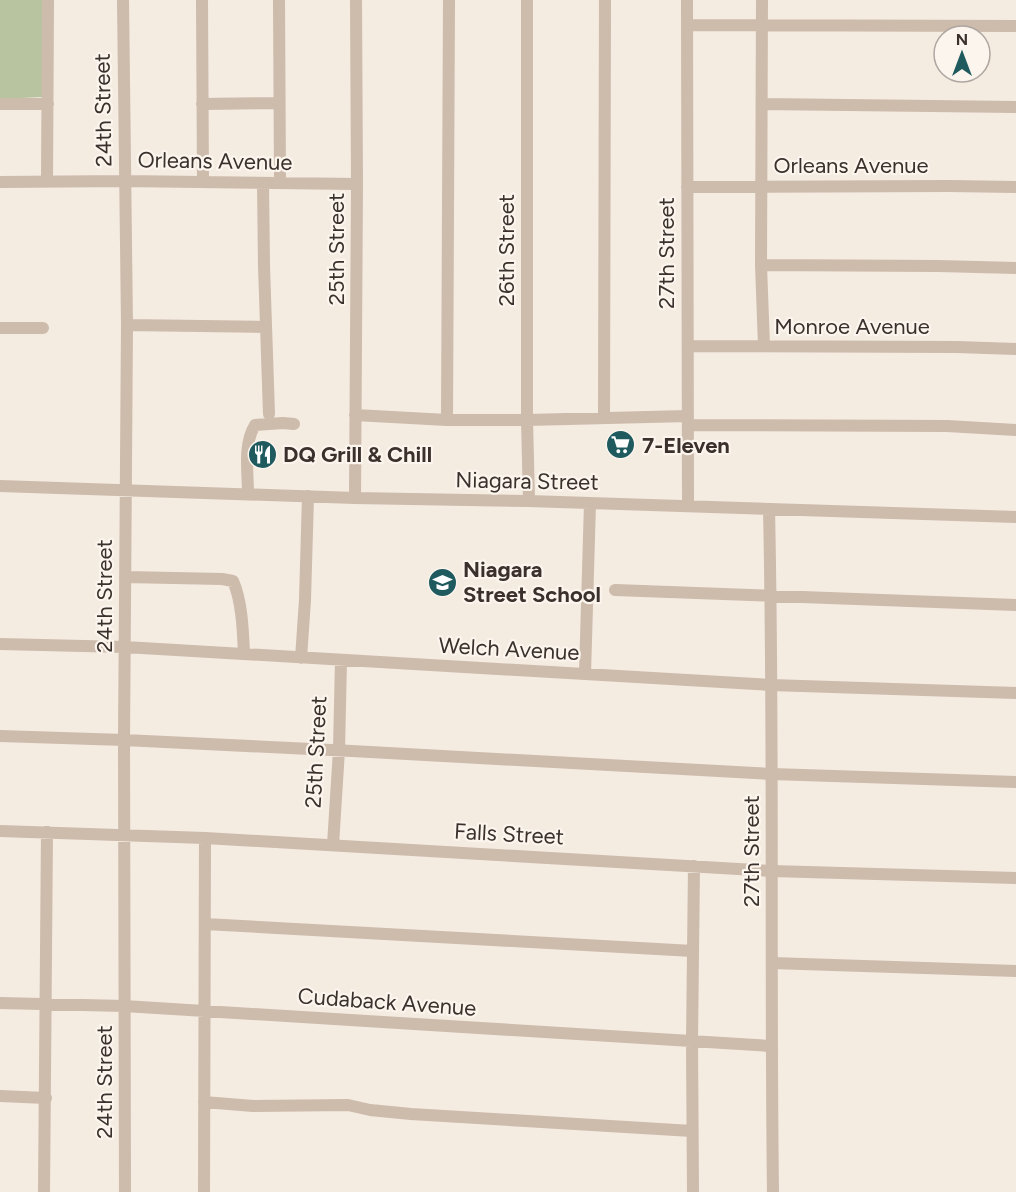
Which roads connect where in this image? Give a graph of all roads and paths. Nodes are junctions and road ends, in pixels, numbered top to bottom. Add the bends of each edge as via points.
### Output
1 (48, 0) edge
2 (123, 0) edge
3 (202, 0) edge
4 (279, 0) edge
5 (356, 0) edge
6 (449, 0) edge
7 (527, 0) edge
8 (605, 0) edge
9 (687, 0) edge
10 (762, 0) edge
11 (687, 25) junction
12 (761, 26) junction
13 (1016, 26) edge
14 (279, 103) junction
15 (0, 104) edge
16 (48, 104) junction
17 (202, 104) junction
18 (762, 104) junction
19 (1016, 107) edge
20 (125, 181) junction
21 (0, 182) edge
22 (47, 182) junction
23 (203, 182) junction
24 (263, 183) junction
25 (280, 183) junction
26 (357, 184) junction
27 (687, 187) junction
28 (762, 187) junction
29 (1016, 187) edge
30 (761, 265) junction
31 (1016, 268) edge
32 (126, 325) junction
33 (266, 327) junction
34 (0, 328) edge
35 (44, 328) dead end
36 (688, 346) junction
37 (764, 346) junction
38 (1016, 350) edge
39 (269, 414) dead end
40 (355, 415) junction
41 (604, 418) junction
42 (447, 420) junction
43 (527, 420) junction
44 (688, 421) junction
45 (294, 424) dead end
46 (1016, 430) edge
47 (0, 486) edge
48 (125, 489) junction
49 (248, 494) junction
50 (308, 496) junction
51 (355, 498) junction
52 (529, 501) junction
53 (590, 503) junction
54 (688, 506) junction
55 (769, 509) junction
56 (1016, 517) edge
57 (125, 577) junction
58 (615, 590) dead end
59 (771, 597) junction
60 (1016, 605) edge
61 (0, 644) edge
62 (125, 647) junction
63 (244, 654) junction
64 (301, 658) junction
65 (341, 660) junction
66 (585, 674) junction
67 (771, 685) junction
68 (1016, 693) edge
69 (0, 736) edge
70 (124, 740) junction
71 (339, 750) junction
72 (772, 774) junction
73 (1016, 782) edge
74 (0, 831) edge
75 (47, 832) junction
76 (124, 835) junction
77 (205, 838) junction
78 (333, 845) junction
79 (694, 866) junction
80 (772, 871) junction
81 (1016, 878) edge
82 (205, 924) junction
83 (693, 951) junction
84 (772, 963) junction
85 (1016, 971) edge
86 (0, 1003) edge
87 (46, 1004) junction
88 (124, 1006) junction
89 (204, 1011) junction
90 (692, 1042) junction
91 (771, 1046) junction
92 (0, 1096) edge
93 (46, 1098) junction
94 (204, 1102) junction
95 (692, 1131) junction
96 (44, 1192) edge
97 (125, 1192) edge
98 (204, 1192) edge
99 (693, 1192) edge
100 (772, 1192) edge

1 - 16 street
2 - 20 street, 24th Street
3 - 17 street
4 - 14 street
5 - 26 street, 25th Street
6 - 42 street
7 - 43 street, 26th Street
8 - 41 street
9 - 11 street, 27th Street
10 - 12 street
11 - 12 street
11 - 27 street, 27th Street
12 - 13 street
12 - 18 street
14 - 17 street
14 - 25 street
15 - 16 street
16 - 22 street
17 - 23 street
18 - 19 street
18 - 28 street
20 - 22 street, Orleans Avenue
20 - 23 street, Orleans Avenue
20 - 32 street, 24th Street
21 - 22 street, Orleans Avenue
23 - 24 street, Orleans Avenue
24 - 25 street, Orleans Avenue
24 - 33 street
25 - 26 street, Orleans Avenue
26 - 40 street, 25th Street
27 - 28 street, Orleans Avenue
27 - 36 street, 27th Street
28 - 29 street, Orleans Avenue
28 - 30 street
30 - 31 street
30 - 37 street
32 - 33 street
32 - 48 street, 24th Street
33 - 39 street
34 - 35 street
36 - 37 street, Monroe Avenue
36 - 44 street, 27th Street
37 - 38 street, Monroe Avenue
40 - 42 street
40 - 51 street, 25th Street
41 - 43 street
41 - 44 street
42 - 43 street
43 - 52 street, 26th Street
44 - 46 street
44 - 54 street, 27th Street
45 - 49 street via 255,425 248,445
47 - 48 street, Niagara Street
48 - 49 street, Niagara Street
48 - 57 street, 24th Street
49 - 50 street, Niagara Street
50 - 51 street, Niagara Street
50 - 64 street
51 - 52 street, Niagara Street
52 - 53 street, Niagara Street
53 - 54 street, Niagara Street
53 - 66 street
54 - 55 street, Niagara Street
55 - 56 street, Niagara Street
55 - 59 street, 27th Street
57 - 62 street, 24th Street
57 - 63 street via 233,581
58 - 59 street
59 - 60 street
59 - 67 street, 27th Street
61 - 62 street, Welch Avenue
62 - 63 street, Welch Avenue
62 - 70 street, 24th Street
63 - 64 street, Welch Avenue
64 - 65 street, Welch Avenue
65 - 66 street, Welch Avenue
65 - 71 street, 25th Street
66 - 67 street, Welch Avenue
67 - 68 street, Welch Avenue
67 - 72 street, 27th Street
69 - 70 street
70 - 71 street
70 - 76 street, 24th Street
71 - 72 street
71 - 78 street, 25th Street
72 - 73 street
72 - 80 street, 27th Street
74 - 75 street, Falls Street
75 - 76 street, Falls Street
75 - 87 street
76 - 77 street, Falls Street
76 - 88 street, 24th Street
77 - 78 street, Falls Street
77 - 82 street
78 - 79 street, Falls Street
79 - 80 street, Falls Street
79 - 83 street
80 - 81 street, Falls Street
80 - 84 street, 27th Street
82 - 83 street
82 - 89 street
83 - 90 street
84 - 85 street
84 - 91 street, 27th Street
86 - 87 street, Cudaback Avenue
87 - 88 street, Cudaback Avenue
87 - 93 street
88 - 89 street, Cudaback Avenue
88 - 97 street, 24th Street
89 - 90 street, Cudaback Avenue
89 - 94 street
90 - 91 street, Cudaback Avenue
90 - 95 street
91 - 100 street, 27th Street
92 - 93 street
93 - 96 street
94 - 95 street via 348,1105 411,1114
94 - 98 street
95 - 99 street

